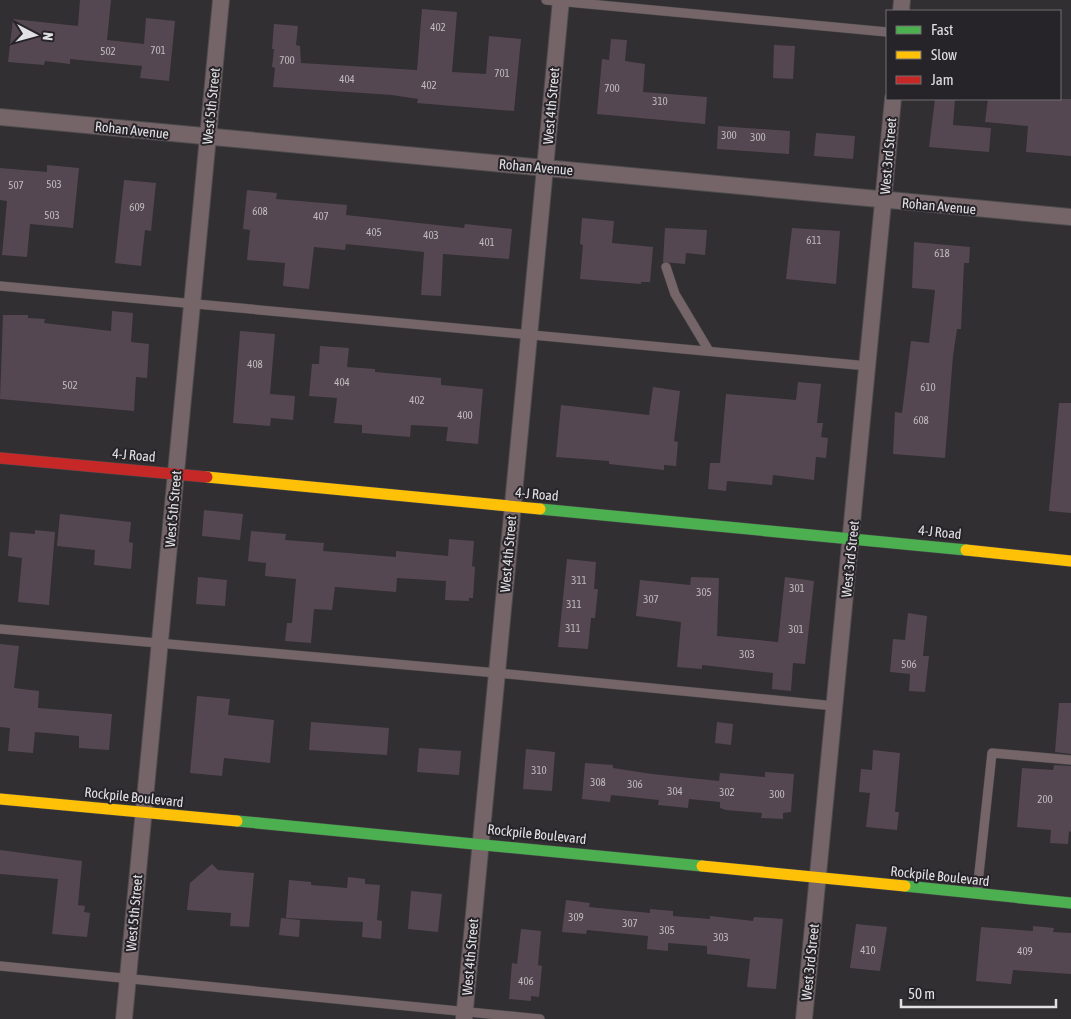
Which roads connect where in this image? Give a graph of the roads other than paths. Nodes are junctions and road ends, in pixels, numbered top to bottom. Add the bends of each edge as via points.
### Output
1 (222, 0) edge
2 (556, 0) edge
3 (886, 32) edge
4 (893, 100) edge
5 (0, 117) edge
6 (208, 138) junction
7 (545, 168) junction
8 (884, 201) junction
9 (1071, 217) edge
10 (666, 267) dead end
11 (0, 286) edge
12 (192, 304) junction
13 (528, 334) junction
14 (709, 351) junction
15 (868, 366) junction
16 (0, 458) edge
17 (176, 474) junction
18 (513, 507) junction
19 (852, 538) junction
20 (1071, 561) edge
21 (0, 629) edge
22 (160, 643) junction
23 (497, 673) junction
24 (835, 706) junction
25 (1071, 760) edge
26 (0, 799) edge
27 (143, 814) junction
28 (481, 844) junction
29 (819, 879) junction
30 (977, 894) junction
31 (1071, 904) edge
32 (0, 966) edge
33 (128, 979) junction
34 (464, 1016) edge
35 (124, 1019) edge
36 (540, 1019) edge
37 (804, 1019) edge

1 - 6 street, West 5th Street
2 - 3 lane
2 - 7 street, West 4th Street
4 - 8 street, West 3rd Street
5 - 6 street, Rohan Avenue
6 - 7 street, Rohan Avenue
6 - 12 street, West 5th Street
7 - 8 street, Rohan Avenue
7 - 13 street, West 4th Street
8 - 9 street, Rohan Avenue
8 - 15 street, West 3rd Street
10 - 14 lane via 675,294
11 - 12 lane
12 - 13 lane
12 - 17 street, West 5th Street
13 - 14 lane
13 - 18 street, West 4th Street
14 - 15 lane
15 - 19 street, West 3rd Street
16 - 17 street, 4-J Road
17 - 18 street, 4-J Road
17 - 22 street, West 5th Street
18 - 19 street, 4-J Road
18 - 23 street, West 4th Street
19 - 20 street, 4-J Road
19 - 24 street, West 3rd Street
21 - 22 lane
22 - 23 lane
22 - 27 street, West 5th Street
23 - 24 lane
23 - 28 street, West 4th Street
24 - 29 street, West 3rd Street
25 - 30 lane via 992,753
26 - 27 street, Rockpile Boulevard
27 - 28 street, Rockpile Boulevard
27 - 33 street, West 5th Street
28 - 29 street, Rockpile Boulevard
28 - 34 street, West 4th Street
29 - 30 street, Rockpile Boulevard
29 - 37 street, West 3rd Street
30 - 31 street, Rockpile Boulevard
32 - 33 lane
33 - 34 lane
33 - 35 street, West 5th Street
34 - 36 lane

